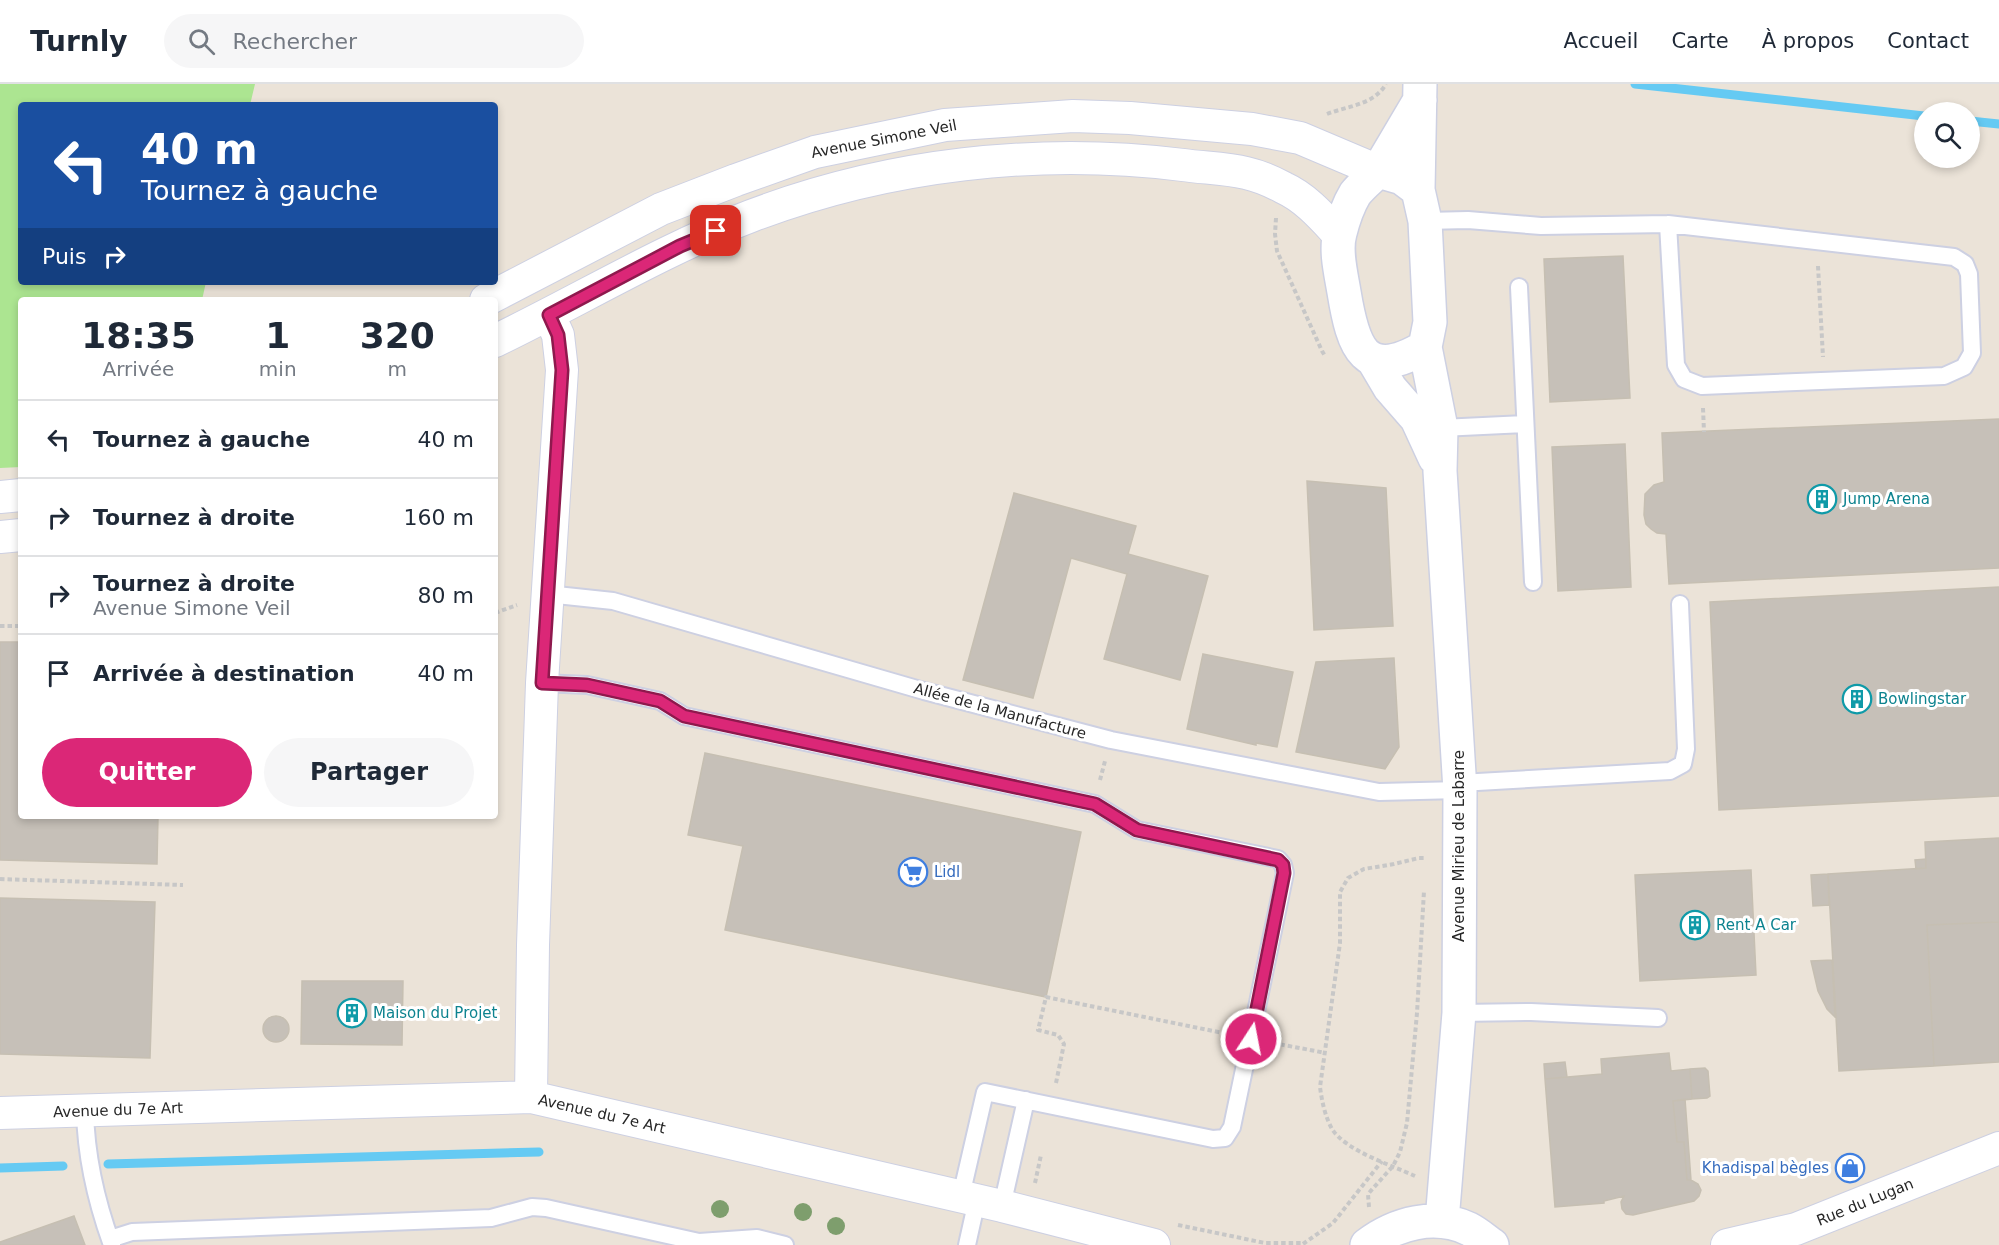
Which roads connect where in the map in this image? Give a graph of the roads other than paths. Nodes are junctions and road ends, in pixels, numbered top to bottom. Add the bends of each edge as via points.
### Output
1 (1421, 89) edge
2 (897, 134) junction
3 (1378, 171) junction
4 (904, 173) junction
5 (1422, 206) junction
6 (1668, 224) junction
7 (1339, 235) junction
8 (1519, 287) dead end
9 (492, 297) edge
10 (549, 315) junction
11 (498, 340) edge
12 (1425, 346) junction
13 (1374, 361) junction
14 (1525, 424) junction
15 (1441, 428) junction
16 (1440, 471) junction
17 (18, 495) edge
18 (0, 497) edge
19 (18, 536) edge
20 (0, 537) edge
21 (1533, 582) dead end
22 (547, 594) junction
23 (1680, 604) dead end
24 (542, 683) junction
25 (1460, 787) junction
26 (1460, 1013) junction
27 (1658, 1018) dead end
28 (531, 1097) junction
29 (1026, 1100) junction
30 (85, 1111) junction
31 (0, 1113) edge
32 (1999, 1148) edge
33 (980, 1201) junction
34 (1442, 1221) junction
35 (1163, 1234) edge
36 (111, 1242) edge
37 (699, 1244) edge
38 (785, 1245) edge
39 (967, 1245) edge
40 (1367, 1245) edge
41 (1492, 1245) edge
42 (1727, 1245) edge

1 - 3 main road, Avenue Mirieu de Labarre
1 - 5 main road, Avenue Mirieu de Labarre
2 - 3 street, Avenue Simone Veil via 945,125 1072,116 1130,117 1252,129 1300,138
2 - 4 street
2 - 9 street, Avenue Simone Veil via 815,152 662,209
3 - 5 main road via 1401,178
3 - 7 main road, Avenue Mirieu de Labarre via 1355,194
4 - 7 street via 1015,159 1131,159 1246,172 1285,188
4 - 10 street via 825,192 752,216 680,246
5 - 6 lane via 1468,220 1541,226
5 - 12 main road, Avenue Mirieu de Labarre via 1430,322
6 - 6 lane via 1954,257 1965,264 1969,274 1972,353 1964,367 1944,376 1702,386 1684,379 1676,365
7 - 13 main road, Avenue Mirieu de Labarre via 1349,323 1358,347
8 - 14 lane
10 - 11 street
10 - 22 street via 558,335 562,370
12 - 13 main road via 1394,361
12 - 15 main road, Avenue Mirieu de Labarre
13 - 16 main road, Avenue Mirieu de Labarre via 1390,388 1417,419
14 - 15 lane
14 - 21 lane
15 - 16 main road, Avenue Mirieu de Labarre
16 - 25 main road, Avenue Mirieu de Labarre
17 - 18 street
19 - 20 street
22 - 24 street
22 - 25 lane, Allée de la Manufacture via 613,601 924,691 1111,740 1379,792
23 - 25 lane, Allée de la Manufacture via 1686,749 1683,764 1670,771
24 - 28 street
24 - 29 lane via 587,685 660,701 684,716 1095,804 1137,830 1278,860 1283,865 1251,1039 1232,1127 1225,1138 1213,1139
25 - 26 main road, Avenue Mirieu de Labarre
26 - 27 lane
26 - 34 main road, Avenue Mirieu de Labarre
28 - 30 street, Avenue du 7e Art
28 - 33 street, Avenue du 7e Art
29 - 33 lane
29 - 33 lane via 985,1092
30 - 31 street, Avenue du 7e Art
30 - 36 lane via 95,1194
32 - 42 street, Rue du Lugan via 1796,1229
33 - 35 street, Avenue du 7e Art
33 - 39 lane
34 - 40 main road via 1411,1222 1382,1233
34 - 41 main road via 1469,1229
36 - 37 lane via 132,1232 491,1218 532,1207
37 - 38 lane via 757,1238

